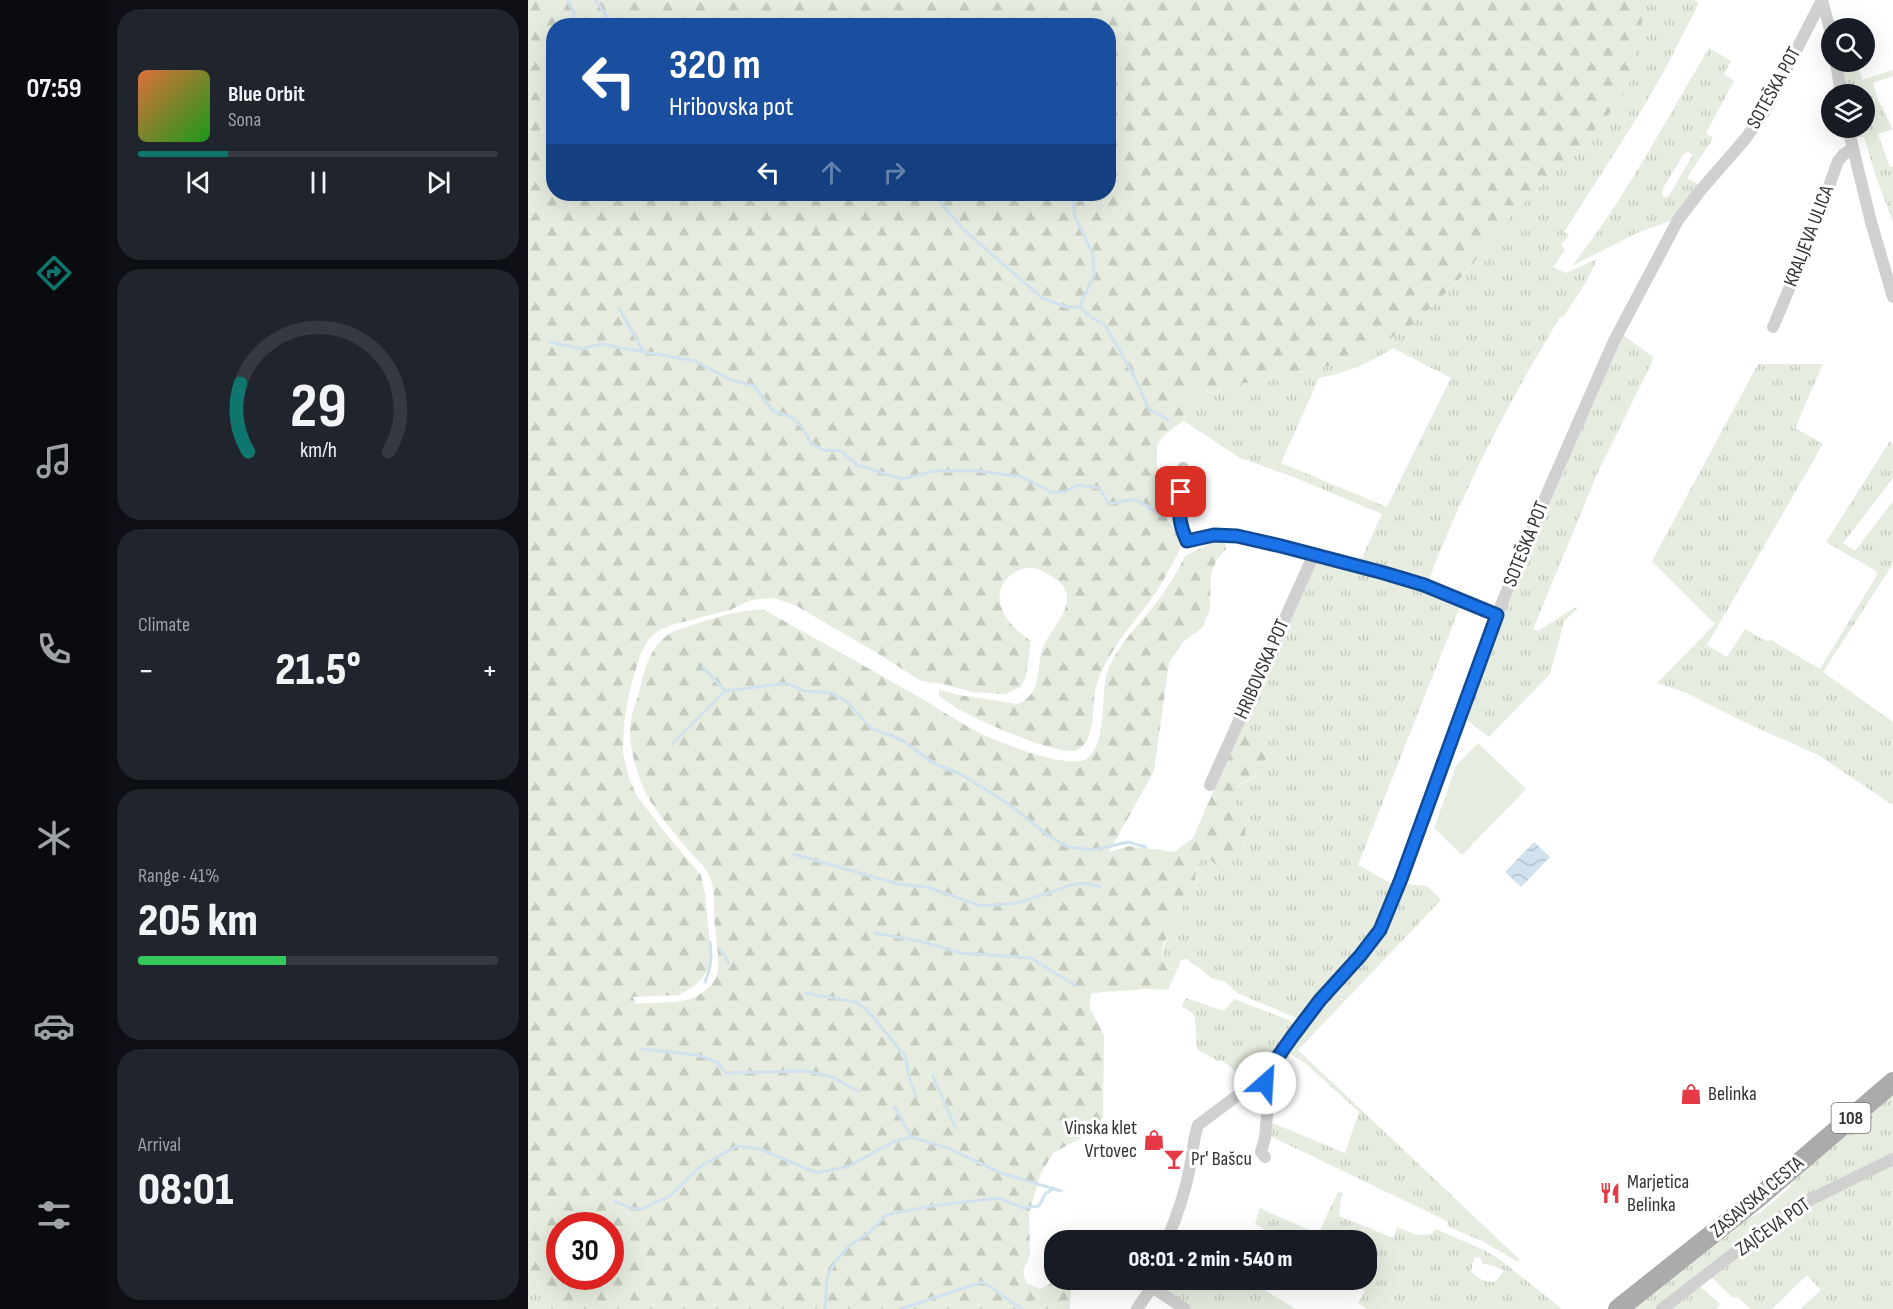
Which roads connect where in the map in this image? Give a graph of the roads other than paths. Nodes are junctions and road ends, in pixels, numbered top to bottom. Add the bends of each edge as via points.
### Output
1 (1822, 0) edge
2 (1827, 18) edge
3 (1850, 138) edge
4 (1852, 149) junction
5 (1893, 297) edge
6 (1773, 327) dead end
7 (1183, 468) dead end
8 (1314, 554) junction
9 (1497, 615) junction
10 (1210, 785) dead end
11 (1265, 1075) junction
12 (1893, 1082) edge
13 (1265, 1157) dead end
14 (1893, 1159) edge
15 (1171, 1230) edge
16 (1149, 1290) edge
17 (1162, 1290) edge
18 (1137, 1309) edge
19 (1185, 1309) edge
20 (1618, 1309) edge
21 (1662, 1309) edge

1 - 2 street
1 - 9 street, SOTEŠKA POT via 1764,111 1678,220 1614,341
3 - 4 street, KRALJEVA ULICA
4 - 5 street, KRALJEVA ULICA
4 - 6 street, KRALJEVA ULICA via 1838,161
7 - 8 street via 1179,516 1187,541 1214,535 1237,536
8 - 9 street via 1424,585
8 - 10 street, HRIBOVSKA POT
9 - 11 street, SOTEŠKA POT via 1380,930 1320,1000
11 - 13 street via 1268,1105 1266,1138 1261,1150
11 - 15 street, SOTEŠKA POT via 1198,1125 1181,1205
12 - 20 main road, ZASAVSKA CESTA / 108 via 1759,1197
14 - 21 street, ZAJČEVA POT via 1791,1209
16 - 18 street
17 - 19 street

